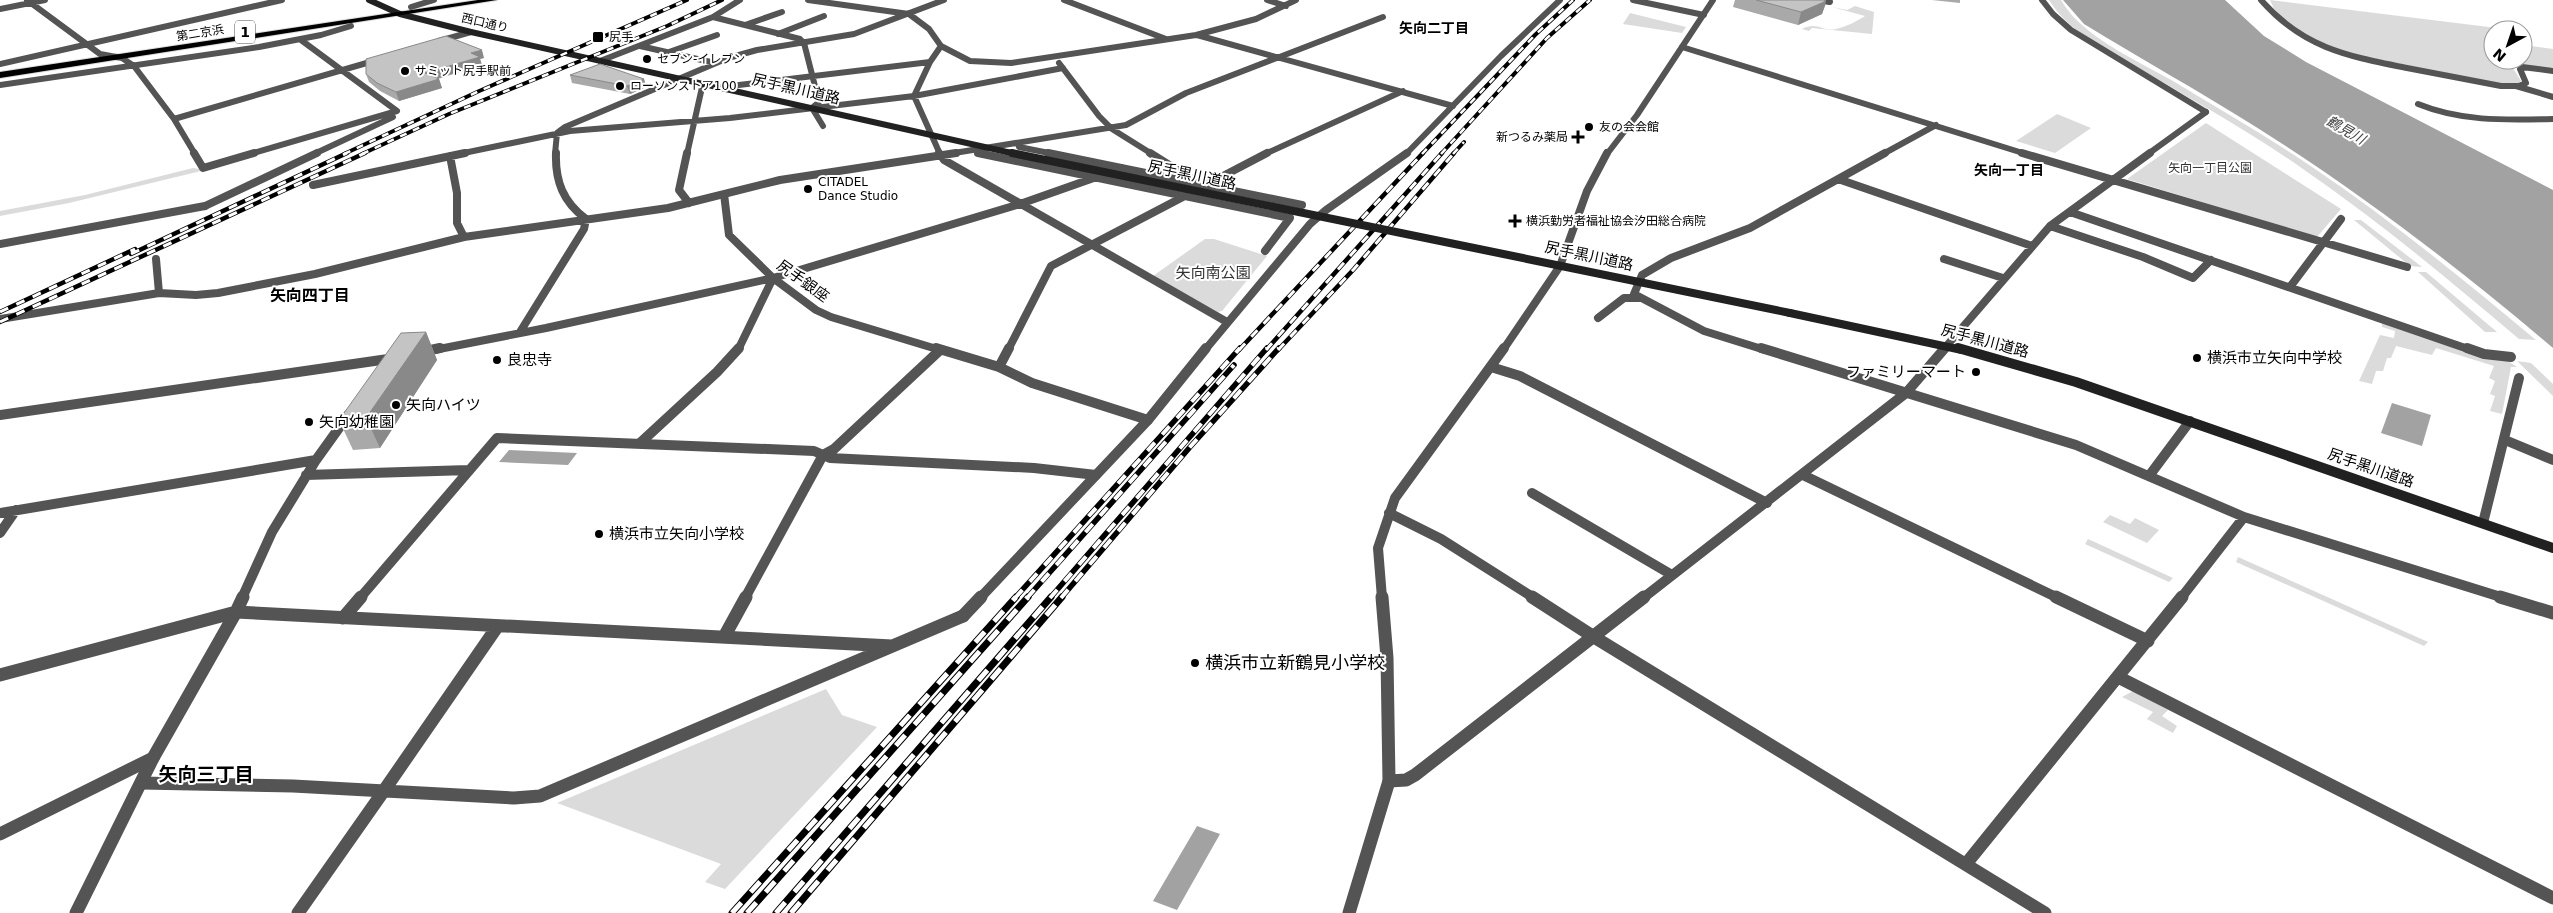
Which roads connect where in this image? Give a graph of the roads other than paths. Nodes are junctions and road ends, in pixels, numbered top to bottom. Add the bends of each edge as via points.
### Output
1 (45, 0) edge
2 (282, 0) edge
3 (369, 0) edge
4 (434, 0) edge
5 (460, 0) edge
6 (493, 0) edge
7 (740, 0) edge
8 (808, 0) edge
9 (944, 0) edge
10 (1064, 0) edge
11 (1267, 0) edge
12 (1296, 0) edge
13 (1560, 0) edge
14 (1634, 0) edge
15 (1713, 0) edge
16 (1814, 0) edge
17 (2042, 0) edge
18 (2261, 0) edge
19 (29, 1) edge
20 (1830, 2) dead end
21 (1286, 6) junction
22 (411, 8) junction
23 (0, 9) edge
24 (390, 10) junction
25 (782, 12) dead end
26 (400, 14) junction
27 (909, 14) junction
28 (824, 16) dead end
29 (1704, 16) junction
30 (713, 17) junction
31 (1383, 17) dead end
32 (351, 26) dead end
33 (745, 26) junction
34 (472, 32) junction
35 (778, 34) junction
36 (1196, 34) junction
37 (717, 35) dead end
38 (1167, 39) junction
39 (302, 40) junction
40 (436, 42) edge
41 (804, 43) junction
42 (88, 45) junction
43 (639, 46) junction
44 (941, 46) junction
45 (1682, 47) junction
46 (668, 52) junction
47 (100, 54) junction
48 (1054, 57) junction
49 (1278, 57) junction
50 (122, 58) junction
51 (380, 59) edge
52 (600, 61) junction
53 (930, 62) junction
54 (0, 64) edge
55 (715, 64) junction
56 (134, 66) junction
57 (1063, 68) junction
58 (0, 69) edge
59 (343, 70) junction
60 (2553, 71) edge
61 (0, 76) edge
62 (814, 76) junction
63 (679, 78) junction
64 (704, 83) junction
65 (0, 85) edge
66 (2515, 86) junction
67 (722, 87) junction
68 (1403, 91) junction
69 (914, 96) junction
70 (2553, 97) edge
71 (2418, 104) dead end
72 (1453, 106) junction
73 (812, 108) junction
74 (397, 111) junction
75 (174, 118) junction
76 (2553, 119) edge
77 (694, 122) junction
78 (1936, 125) junction
79 (823, 126) dead end
80 (1112, 129) junction
81 (557, 134) junction
82 (930, 134) junction
83 (1012, 145) junction
84 (989, 148) junction
85 (971, 151) junction
86 (450, 156) junction
87 (941, 157) junction
88 (1122, 168) junction
89 (1095, 178) junction
90 (1838, 179) junction
91 (2112, 180) junction
92 (1198, 183) junction
93 (313, 185) dead end
94 (1207, 185) junction
95 (724, 194) junction
96 (1182, 196) junction
97 (689, 203) junction
98 (1020, 204) junction
99 (1302, 205) dead end
100 (2070, 212) junction
101 (1318, 216) junction
102 (586, 219) junction
103 (2341, 219) dead end
104 (2050, 226) junction
105 (464, 237) junction
106 (0, 244) edge
107 (2324, 244) junction
108 (1090, 245) junction
109 (2032, 246) junction
110 (1265, 250) dead end
111 (156, 259) dead end
112 (1944, 259) dead end
113 (2211, 260) junction
114 (1560, 266) junction
115 (2407, 268) dead end
116 (772, 278) junction
117 (2004, 278) junction
118 (2290, 287) junction
119 (159, 293) junction
120 (1639, 298) junction
121 (1598, 318) dead end
122 (0, 319) edge
123 (1228, 322) junction
124 (520, 332) junction
125 (1946, 345) junction
126 (939, 351) junction
127 (2511, 358) dead end
128 (387, 359) junction
129 (999, 367) junction
130 (1491, 367) junction
131 (376, 375) edge
132 (2519, 378) dead end
133 (1906, 393) junction
134 (354, 406) edge
135 (0, 415) edge
136 (1148, 420) junction
137 (2190, 422) junction
138 (2505, 440) junction
139 (640, 444) junction
140 (823, 455) junction
141 (316, 460) junction
142 (2553, 460) edge
143 (469, 470) junction
144 (306, 475) junction
145 (1096, 475) junction
146 (1803, 475) junction
147 (2149, 476) junction
148 (1532, 493) dead end
149 (1767, 503) junction
150 (16, 510) junction
151 (0, 513) edge
152 (1389, 513) junction
153 (2244, 517) junction
154 (2483, 523) junction
155 (0, 533) edge
156 (2553, 548) edge
157 (1672, 575) junction
158 (236, 612) junction
159 (2553, 613) edge
160 (343, 618) junction
161 (497, 627) junction
162 (1593, 636) junction
163 (724, 638) junction
164 (2148, 640) junction
165 (892, 646) junction
166 (0, 675) edge
167 (2118, 677) junction
168 (152, 758) junction
169 (1389, 781) junction
170 (141, 783) junction
171 (383, 792) junction
172 (0, 834) edge
173 (1966, 864) junction
174 (2553, 898) edge
175 (76, 913) edge
176 (298, 913) edge
177 (1348, 913) edge
178 (2045, 913) edge

1 - 19 street
2 - 42 street
3 - 24 main road, 西口通り
4 - 22 street
5 - 22 highway, 第二京浜 / 1
6 - 26 highway, 第二京浜 / 1
7 - 30 street
8 - 27 street
9 - 27 street
10 - 38 street
11 - 21 street
12 - 21 street
13 - 72 street
14 - 29 street
15 - 29 street
16 - 20 street
17 - 91 street via 2052,14 2071,30 2206,112
18 - 66 street via 2289,27 2339,54
19 - 23 street
19 - 42 street
21 - 36 street via 1256,19
22 - 24 highway, 第二京浜 / 1
24 - 26 main road, 西口通り
24 - 47 highway, 第二京浜 / 1
25 - 33 street
26 - 34 main road, 西口通り
26 - 50 highway, 第二京浜 / 1
27 - 41 street via 867,30
27 - 44 street via 929,29
28 - 35 street
29 - 45 street
30 - 33 street
30 - 43 street
31 - 49 street
32 - 39 street
33 - 35 street
34 - 40 street
34 - 52 main road, 西口通り
35 - 41 street
36 - 38 street
36 - 49 street
37 - 46 street
38 - 48 street
39 - 56 street
39 - 59 street
41 - 55 street via 747,53
41 - 62 street
42 - 47 street
42 - 54 street
43 - 46 street
43 - 52 street
44 - 48 street via 963,59 978,63 1011,63
44 - 53 street
45 - 78 street
45 - 114 street via 1604,158 1587,191
46 - 55 street
47 - 50 street
47 - 58 highway, 第二京浜 / 1
48 - 57 street
49 - 68 street
49 - 80 street via 1186,93 1126,125
50 - 56 street
50 - 61 highway, 第二京浜 / 1
51 - 59 street
52 - 63 main road, 尻手黒川道路
53 - 62 street
53 - 69 street
55 - 63 street
56 - 65 street
56 - 75 street
57 - 69 street
57 - 80 street
59 - 74 street
59 - 75 street
60 - 66 street via 2522,67 2526,83
62 - 67 street
62 - 73 street via 820,102
63 - 64 main road, 尻手黒川道路
63 - 81 street
64 - 67 main road, 尻手黒川道路
64 - 77 street
66 - 70 street
67 - 73 main road, 尻手黒川道路
68 - 72 street
68 - 94 street via 1294,139
69 - 73 street
69 - 82 street
71 - 76 street via 2444,113 2478,118
72 - 101 street via 1401,159
73 - 77 street
73 - 79 street
73 - 82 main road, 尻手黒川道路
74 - 75 street via 203,168
74 - 106 street via 399,114 205,206
77 - 81 street
77 - 97 street via 679,190
78 - 90 street
78 - 91 street
80 - 83 street
80 - 92 street
81 - 86 street
81 - 102 street via 556,177 559,191 574,212
82 - 84 main road, 尻手黒川道路
82 - 87 street
83 - 84 street
83 - 88 street
84 - 85 street
84 - 101 main road, 尻手黒川道路, bridge
85 - 87 street
85 - 89 street
86 - 93 street
86 - 105 street via 457,193 457,223
87 - 95 street via 780,180
87 - 98 street
88 - 89 street
88 - 92 street
89 - 96 street
89 - 98 street
90 - 109 street
90 - 120 street via 1750,228 1695,247 1642,275 1634,294
91 - 100 street
91 - 107 street
92 - 94 street
94 - 96 street
94 - 99 street
95 - 97 street
95 - 116 street, 尻手銀座 via 729,235
96 - 108 street
96 - 110 street via 1290,218
97 - 102 street
98 - 108 street
98 - 116 street
100 - 104 street
100 - 113 street
101 - 114 main road, 尻手黒川道路, bridge
101 - 123 street
102 - 105 street
102 - 124 street via 584,229
103 - 107 street
104 - 109 street
104 - 113 street via 2143,257 2193,278
105 - 119 street via 315,274 218,293
107 - 115 street
107 - 118 street
108 - 123 street
108 - 129 street via 1051,266
109 - 117 street
111 - 119 street
112 - 117 street
113 - 118 street
114 - 125 main road, 尻手黒川道路, bridge
114 - 130 street
116 - 124 street
116 - 126 street, 尻手銀座 via 831,317
116 - 139 street via 740,347
117 - 125 street
118 - 127 street via 2484,354
119 - 122 street
120 - 121 street via 1624,298
120 - 133 street via 1704,331
123 - 136 street
124 - 128 street
125 - 133 street
125 - 137 main road, 尻手黒川道路 via 2076,382
126 - 129 street, 尻手銀座
126 - 140 street
128 - 131 street
128 - 135 street
129 - 136 street, 尻手銀座 via 1032,383
130 - 149 street via 1520,376
130 - 152 street via 1395,498
132 - 138 street
133 - 146 street
133 - 147 street via 2076,446
134 - 141 street
136 - 145 street
137 - 147 street
137 - 154 main road, 尻手黒川道路
138 - 142 street
138 - 154 street
139 - 140 street via 814,451
139 - 143 street via 496,438
140 - 145 street
140 - 163 street
141 - 144 street
141 - 150 street
143 - 144 street
143 - 160 street
144 - 158 street via 272,532
145 - 165 street via 963,616
146 - 149 street
146 - 164 street
147 - 153 street
148 - 157 street
149 - 157 street
150 - 151 street
150 - 155 street
152 - 162 street via 1451,546
152 - 169 street via 1378,548 1387,658
153 - 159 street
153 - 164 street
154 - 156 main road, 尻手黒川道路
157 - 162 street
158 - 160 street
158 - 166 street
158 - 168 street
160 - 161 street
161 - 163 street
161 - 171 street
162 - 169 street via 1415,775 1406,780
162 - 173 street
163 - 165 street
164 - 167 street
165 - 171 street via 540,796 514,798
167 - 173 street
167 - 174 street
168 - 170 street
168 - 172 street
169 - 177 street
170 - 171 street via 293,786
170 - 175 street
171 - 176 street
173 - 178 street

